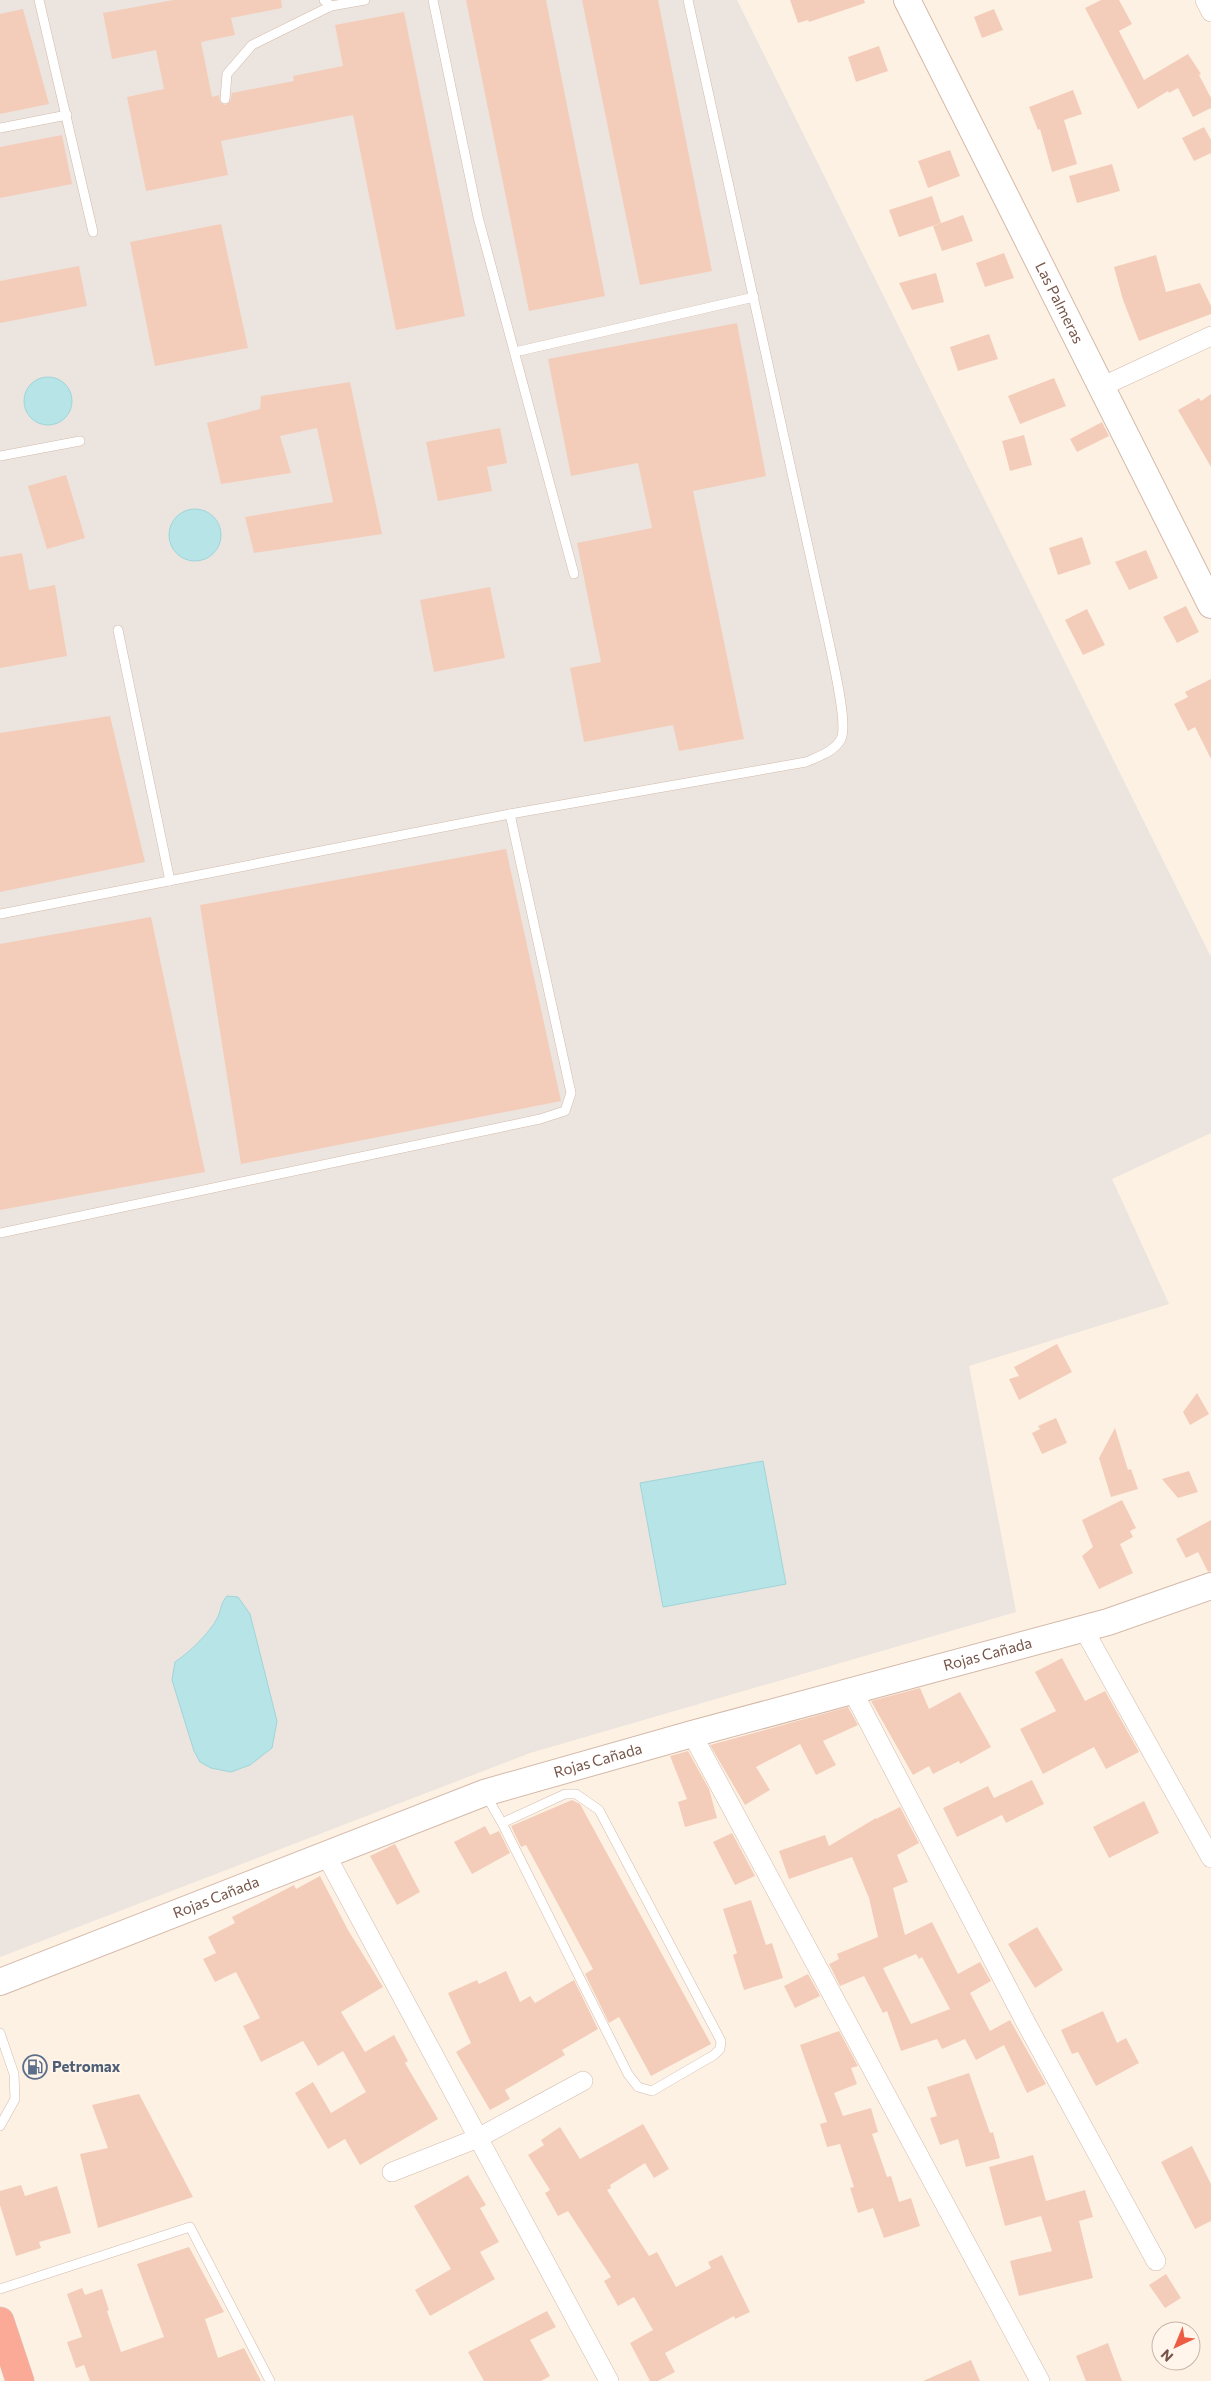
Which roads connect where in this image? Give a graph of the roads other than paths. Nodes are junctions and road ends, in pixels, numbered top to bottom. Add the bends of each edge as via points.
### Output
1 (39, 0) edge
2 (365, 0) edge
3 (433, 0) edge
4 (688, 0) edge
5 (1205, 0) edge
6 (913, 2) edge
7 (327, 3) edge
8 (1211, 12) edge
9 (225, 100) dead end
10 (67, 115) junction
11 (0, 128) edge
12 (93, 232) dead end
13 (754, 297) junction
14 (1211, 336) edge
15 (515, 352) junction
16 (1101, 387) junction
17 (80, 441) dead end
18 (0, 456) edge
19 (574, 574) dead end
20 (1211, 604) edge
21 (118, 630) dead end
22 (510, 814) junction
23 (170, 881) junction
24 (0, 914) edge
25 (0, 1233) edge
26 (1211, 1586) edge
27 (1083, 1628) junction
28 (852, 1690) junction
29 (692, 1734) junction
30 (484, 1793) junction
31 (502, 1823) junction
32 (326, 1855) junction
33 (1211, 1858) edge
34 (0, 1982) edge
35 (0, 2033) edge
36 (3, 2050) edge
37 (583, 2081) dead end
38 (0, 2126) edge
39 (478, 2138) junction
40 (392, 2172) dead end
41 (1156, 2261) dead end
42 (0, 2288) edge
43 (0, 2321) edge
44 (20, 2381) edge
45 (270, 2381) edge
46 (609, 2381) edge
47 (1040, 2381) edge

1 - 10 lane
2 - 7 lane
3 - 15 lane via 478,217
4 - 13 lane
5 - 8 street
6 - 16 main road, Las Palmeras
7 - 9 lane via 252,45 228,74
10 - 11 lane
10 - 12 lane
13 - 15 lane
13 - 22 lane via 826,628 844,722 841,738 830,752 806,762
14 - 16 street
15 - 19 lane
16 - 20 main road, Las Palmeras
17 - 18 lane
21 - 23 lane
22 - 23 lane
22 - 25 lane via 571,1093 565,1111 540,1119
23 - 24 lane
26 - 27 main road, Rojas Cañada
27 - 28 main road, Rojas Cañada
27 - 33 street
28 - 29 main road, Rojas Cañada
28 - 41 street via 1026,2023
29 - 30 main road, Rojas Cañada
29 - 47 street
30 - 31 lane
30 - 32 main road, Rojas Cañada
31 - 31 lane via 628,2074 638,2087 652,2091 714,2055 721,2041 599,1810 576,1794 566,1794
32 - 34 main road, Rojas Cañada
32 - 39 street
35 - 36 lane
36 - 38 lane via 14,2074 15,2099
37 - 39 street
39 - 40 street
39 - 46 street
42 - 45 lane via 190,2227
43 - 44 highway

